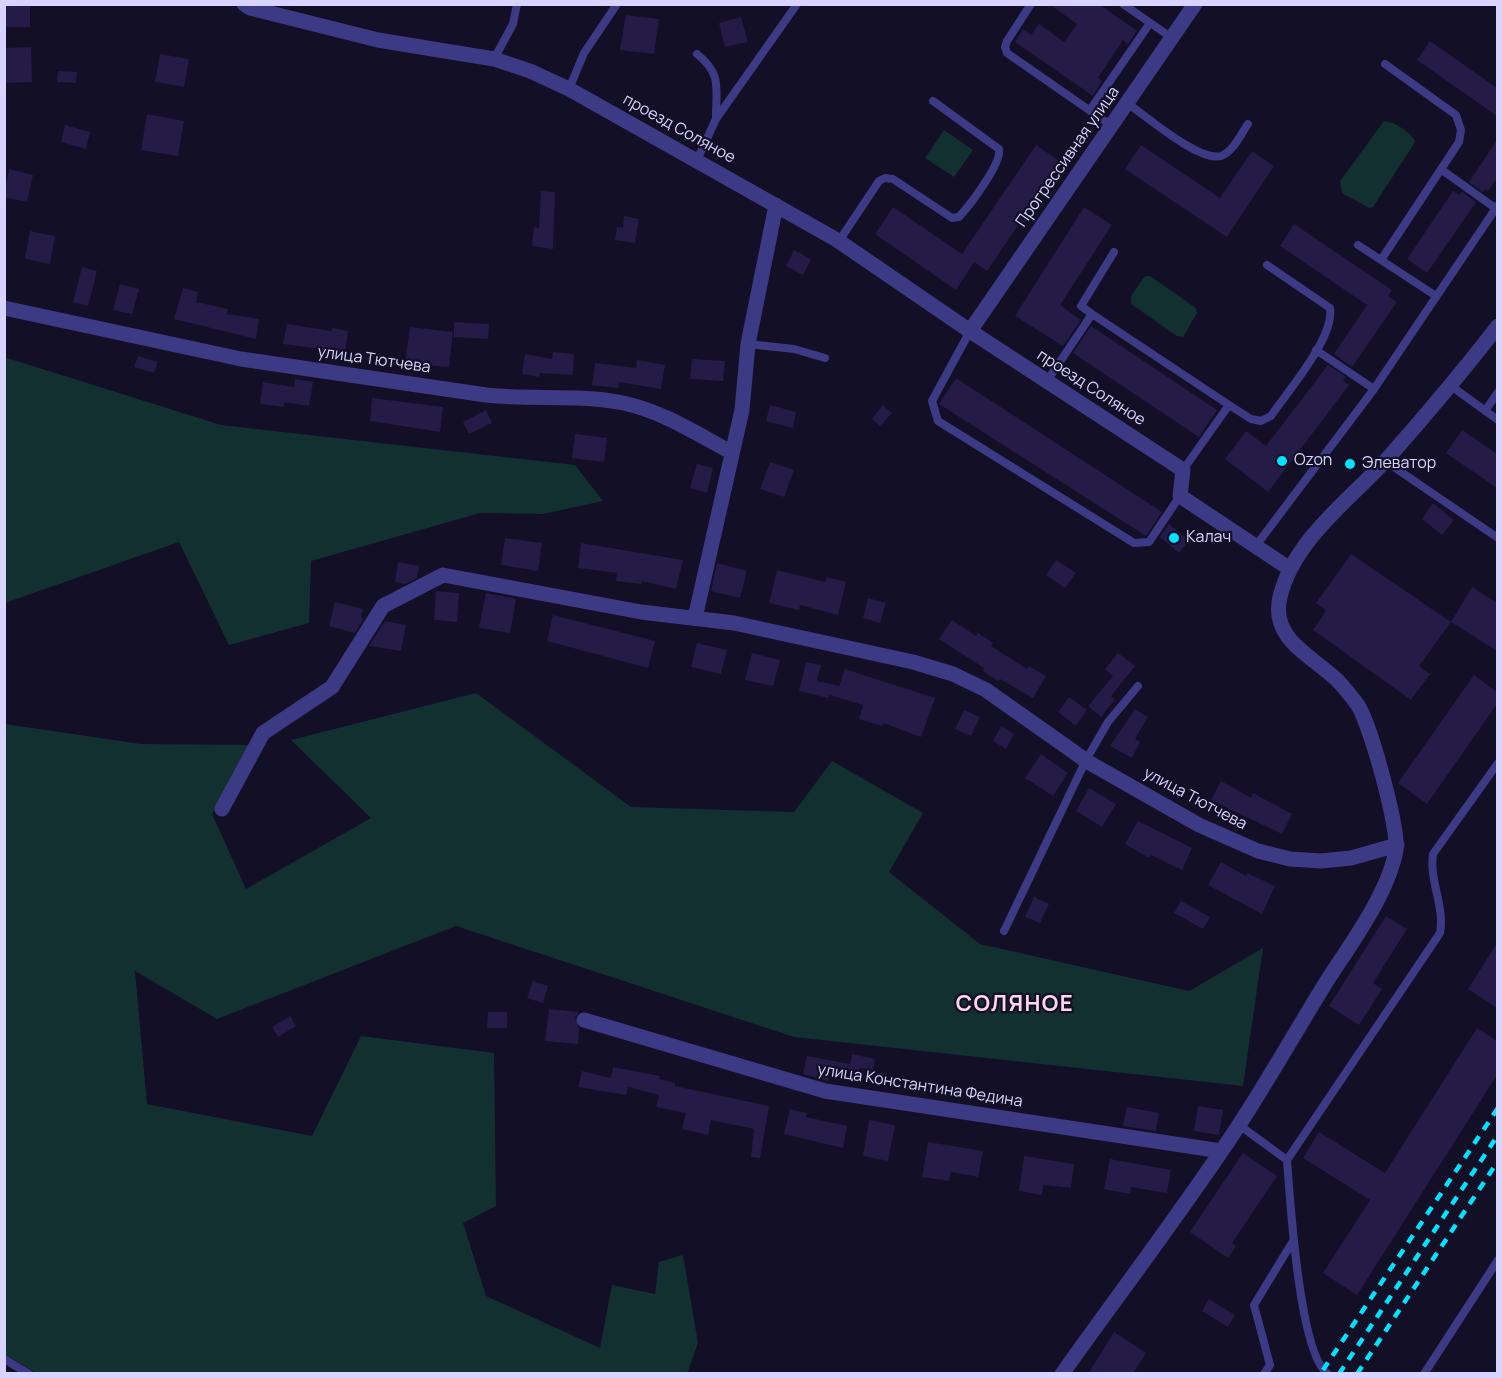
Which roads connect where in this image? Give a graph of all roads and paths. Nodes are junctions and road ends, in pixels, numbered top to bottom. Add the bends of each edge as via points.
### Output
1 (244, 4) edge
2 (517, 4) edge
3 (617, 4) edge
4 (797, 4) edge
5 (1031, 4) edge
6 (1123, 4) edge
7 (1195, 4) edge
8 (1150, 23) junction
9 (1172, 38) junction
10 (697, 54) dead end
11 (494, 59) junction
12 (1385, 64) dead end
13 (569, 89) junction
14 (933, 101) dead end
15 (1127, 103) junction
16 (1090, 110) junction
17 (716, 119) junction
18 (1248, 124) dead end
19 (1112, 126) junction
20 (697, 160) junction
21 (1442, 170) junction
22 (776, 205) junction
23 (1497, 208) edge
24 (839, 241) junction
25 (1358, 245) dead end
26 (1114, 252) dead end
27 (1381, 260) junction
28 (1267, 265) dead end
29 (1436, 296) junction
30 (4, 308) edge
31 (1092, 314) junction
32 (1497, 326) edge
33 (970, 331) junction
34 (748, 344) junction
35 (1316, 350) junction
36 (825, 358) dead end
37 (1047, 381) junction
38 (1451, 386) junction
39 (1374, 389) junction
40 (1497, 392) edge
41 (1230, 405) junction
42 (1485, 411) junction
43 (1497, 420) edge
44 (732, 452) junction
45 (1385, 462) junction
46 (1183, 470) junction
47 (1180, 496) junction
48 (1497, 538) edge
49 (1255, 547) junction
50 (1290, 569) junction
51 (695, 618) junction
52 (1138, 686) dead end
53 (1086, 760) junction
54 (1497, 763) edge
55 (222, 809) dead end
56 (1396, 845) junction
57 (1004, 931) dead end
58 (584, 1020) dead end
59 (1239, 1125) junction
60 (1221, 1151) junction
61 (1287, 1160) junction
62 (1293, 1241) junction
63 (1497, 1260) edge
64 (4, 1359) edge
65 (29, 1374) edge
66 (1062, 1374) edge
67 (1264, 1374) edge
68 (1328, 1374) edge
69 (1424, 1374) edge

1 - 11 street, проезд Соляное via 378,40
2 - 11 lane via 513,24
3 - 13 lane via 584,53
4 - 17 lane
5 - 16 lane via 1007,40 1007,53
6 - 8 lane
7 - 9 street, Прогрессивная улица
8 - 9 lane
8 - 16 lane
9 - 15 street, Прогрессивная улица
10 - 17 lane via 711,66 717,80
11 - 13 street, проезд Соляное
12 - 21 lane via 1456,116 1461,130 1459,142
13 - 20 street, проезд Соляное
14 - 24 lane via 997,145 1000,157 979,189 962,214 952,218 893,179 882,179
15 - 18 lane via 1197,152 1211,157 1222,156 1231,149
15 - 19 street, Прогрессивная улица
16 - 19 lane
17 - 20 lane
19 - 33 street, Прогрессивная улица
20 - 22 street, проезд Соляное
21 - 23 lane
21 - 27 lane
22 - 24 street, проезд Соляное
22 - 34 street
23 - 29 lane
24 - 33 street, проезд Соляное
25 - 27 lane
26 - 31 lane via 1081,306
27 - 29 lane
28 - 35 lane via 1330,308 1332,318
29 - 39 lane
30 - 44 street, улица Тютчева via 253,361 520,399 572,397 626,403 662,416
31 - 37 lane
31 - 41 lane
32 - 38 street
33 - 37 street, проезд Соляное
33 - 47 lane via 932,401 938,421 1134,543 1149,542
34 - 36 lane via 794,349
34 - 44 street
35 - 39 lane
35 - 41 lane via 1271,416 1261,421 1251,419
37 - 46 street, проезд Соляное
38 - 42 lane
38 - 45 street
39 - 49 lane
40 - 42 lane
41 - 46 lane
42 - 43 lane
44 - 51 street
45 - 48 lane
45 - 50 street via 1310,539
46 - 47 street
47 - 49 street
49 - 50 street
50 - 56 street via 1280,597 1281,627 1291,643 1338,680 1359,707 1372,736
51 - 53 street, улица Тютчева via 764,629 953,674 986,690
51 - 55 street, улица Тютчева via 640,612 442,574 383,606 332,687 263,733
52 - 53 lane via 1108,722
53 - 56 street, улица Тютчева via 1199,825 1258,851 1321,861 1351,858
53 - 57 lane
54 - 61 lane via 1433,854 1431,869 1442,919 1440,933
56 - 59 street via 1393,864 1371,909
58 - 60 street, улица Константина Федина via 825,1091
59 - 60 street
59 - 61 lane
60 - 66 street
61 - 62 lane
62 - 67 lane via 1254,1305 1270,1365
62 - 68 lane via 1312,1353
63 - 69 lane
64 - 65 lane

